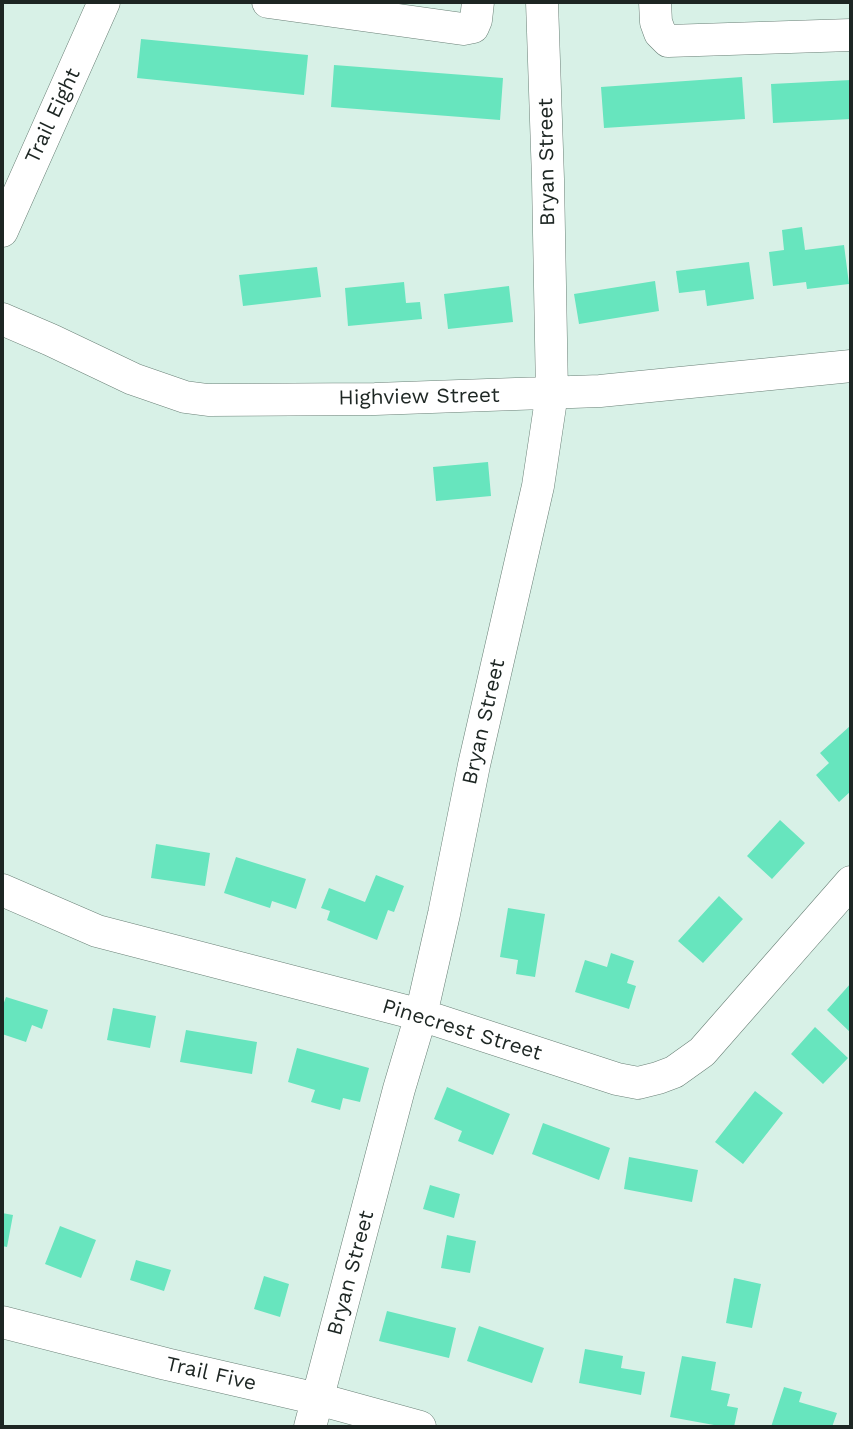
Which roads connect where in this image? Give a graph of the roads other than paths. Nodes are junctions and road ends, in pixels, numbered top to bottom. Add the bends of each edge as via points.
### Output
1 (104, 2) edge
2 (268, 2) edge
3 (478, 2) edge
4 (542, 2) edge
5 (655, 2) edge
6 (851, 35) edge
7 (2, 231) edge
8 (2, 319) edge
9 (851, 366) edge
10 (552, 393) junction
11 (851, 882) edge
12 (2, 890) edge
13 (421, 1014) junction
14 (2, 1322) edge
15 (314, 1413) edge
16 (420, 1427) edge

1 - 7 street, Trail Eight
2 - 3 street via 463,29 473,27
4 - 10 street, Bryan Street
5 - 6 street via 656,22 668,41
8 - 10 street, Highview Street via 133,379 185,397 361,399
9 - 10 street, Highview Street
10 - 13 street, Bryan Street via 538,486
11 - 13 street, Pinecrest Street via 702,1052 658,1078 638,1083 617,1079
12 - 13 street, Pinecrest Street via 97,931
13 - 15 street, Bryan Street
14 - 15 street, Trail Five via 166,1364
15 - 16 street, Trail Five

